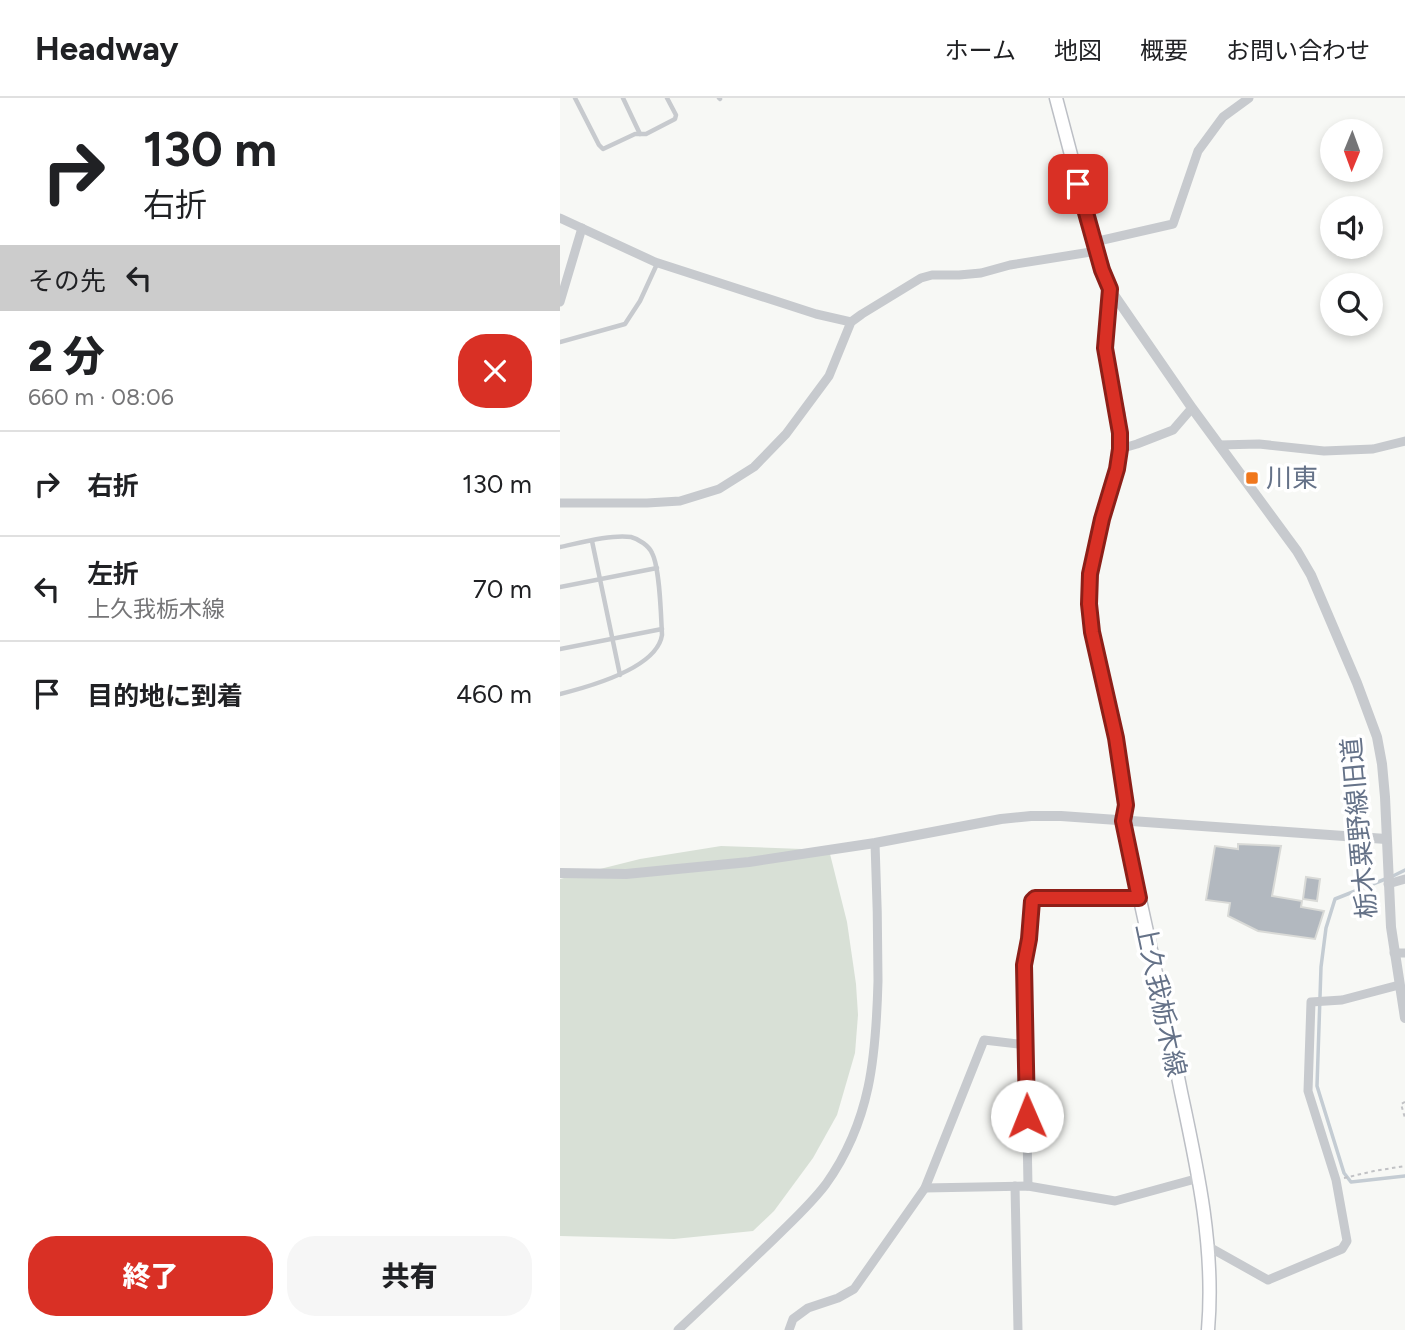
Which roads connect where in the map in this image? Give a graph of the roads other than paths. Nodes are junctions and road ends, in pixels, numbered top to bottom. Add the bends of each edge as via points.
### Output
1 (575, 98) edge
2 (623, 98) edge
3 (667, 98) edge
4 (1056, 98) edge
5 (1249, 98) edge
6 (640, 134) junction
7 (560, 218) edge
8 (582, 228) junction
9 (1095, 247) junction
10 (657, 262) junction
11 (563, 279) edge
12 (1110, 289) junction
13 (560, 302) edge
14 (851, 322) junction
15 (560, 342) edge
16 (1192, 408) junction
17 (1405, 441) edge
18 (1219, 444) junction
19 (1120, 449) junction
20 (560, 503) edge
21 (592, 541) junction
22 (560, 547) edge
23 (657, 568) junction
24 (600, 579) junction
25 (560, 587) edge
26 (662, 629) junction
27 (612, 639) junction
28 (560, 649) edge
29 (620, 675) junction
30 (560, 694) edge
31 (1123, 821) junction
32 (1386, 839) junction
33 (875, 843) junction
34 (560, 873) edge
35 (1405, 879) edge
36 (1388, 884) junction
37 (1139, 898) junction
38 (1400, 953) edge
39 (1399, 985) junction
40 (1405, 1018) edge
41 (1026, 1045) junction
42 (1199, 1178) junction
43 (1015, 1186) junction
44 (1028, 1186) junction
45 (925, 1188) junction
46 (1209, 1247) junction
47 (678, 1330) edge
48 (789, 1330) edge
49 (1018, 1330) edge
50 (1208, 1330) edge

1 - 6 lane via 603,149
2 - 6 lane
3 - 6 lane via 676,118
4 - 9 main road, 上久我栃木線
5 - 9 street via 1223,117 1198,151 1173,224
7 - 8 street
8 - 10 street
8 - 11 street
9 - 12 main road, 上久我栃木線
9 - 14 street via 971,274 921,278
10 - 14 street
10 - 15 lane via 625,324
11 - 13 street
12 - 16 street, 栃木粟野線旧道
12 - 19 main road, 上久我栃木線 via 1105,348
14 - 20 street via 828,376 786,434 754,467 719,489 680,501
16 - 18 street, 栃木粟野線旧道
16 - 19 street via 1173,430
17 - 18 street via 1373,450 1324,452
18 - 32 street, 栃木粟野線旧道 via 1311,575 1357,683 1379,751
19 - 31 main road, 上久我栃木線 via 1090,574 1089,604 1120,759 1126,805
21 - 22 lane
21 - 23 lane via 639,540 653,553
21 - 24 lane
23 - 24 lane
23 - 26 lane
24 - 25 lane
24 - 27 lane
26 - 27 lane
26 - 29 lane via 662,640 652,653
27 - 28 lane
27 - 29 lane
29 - 30 lane
31 - 32 street
31 - 33 street via 1031,816
31 - 37 main road, 上久我栃木線
32 - 36 street, 栃木粟野線旧道
33 - 34 street via 735,864 626,874
33 - 47 street via 877,1033 870,1085 854,1136 808,1205
35 - 36 street
36 - 38 street, 栃木粟野線旧道 via 1391,926
37 - 41 street via 1032,901 1024,965
37 - 42 main road, 上久我栃木線
38 - 39 street, 栃木粟野線旧道
39 - 40 street, 栃木粟野線旧道
39 - 46 street via 1342,1000 1311,1002 1308,1091 1336,1180 1347,1241 1342,1249 1268,1280
41 - 44 street
41 - 45 street via 984,1040
42 - 44 street via 1115,1201
42 - 46 main road, 上久我栃木線
43 - 44 street
43 - 45 street
43 - 49 street
45 - 48 street via 855,1289 808,1308 793,1319
46 - 50 main road, 上久我栃木線

